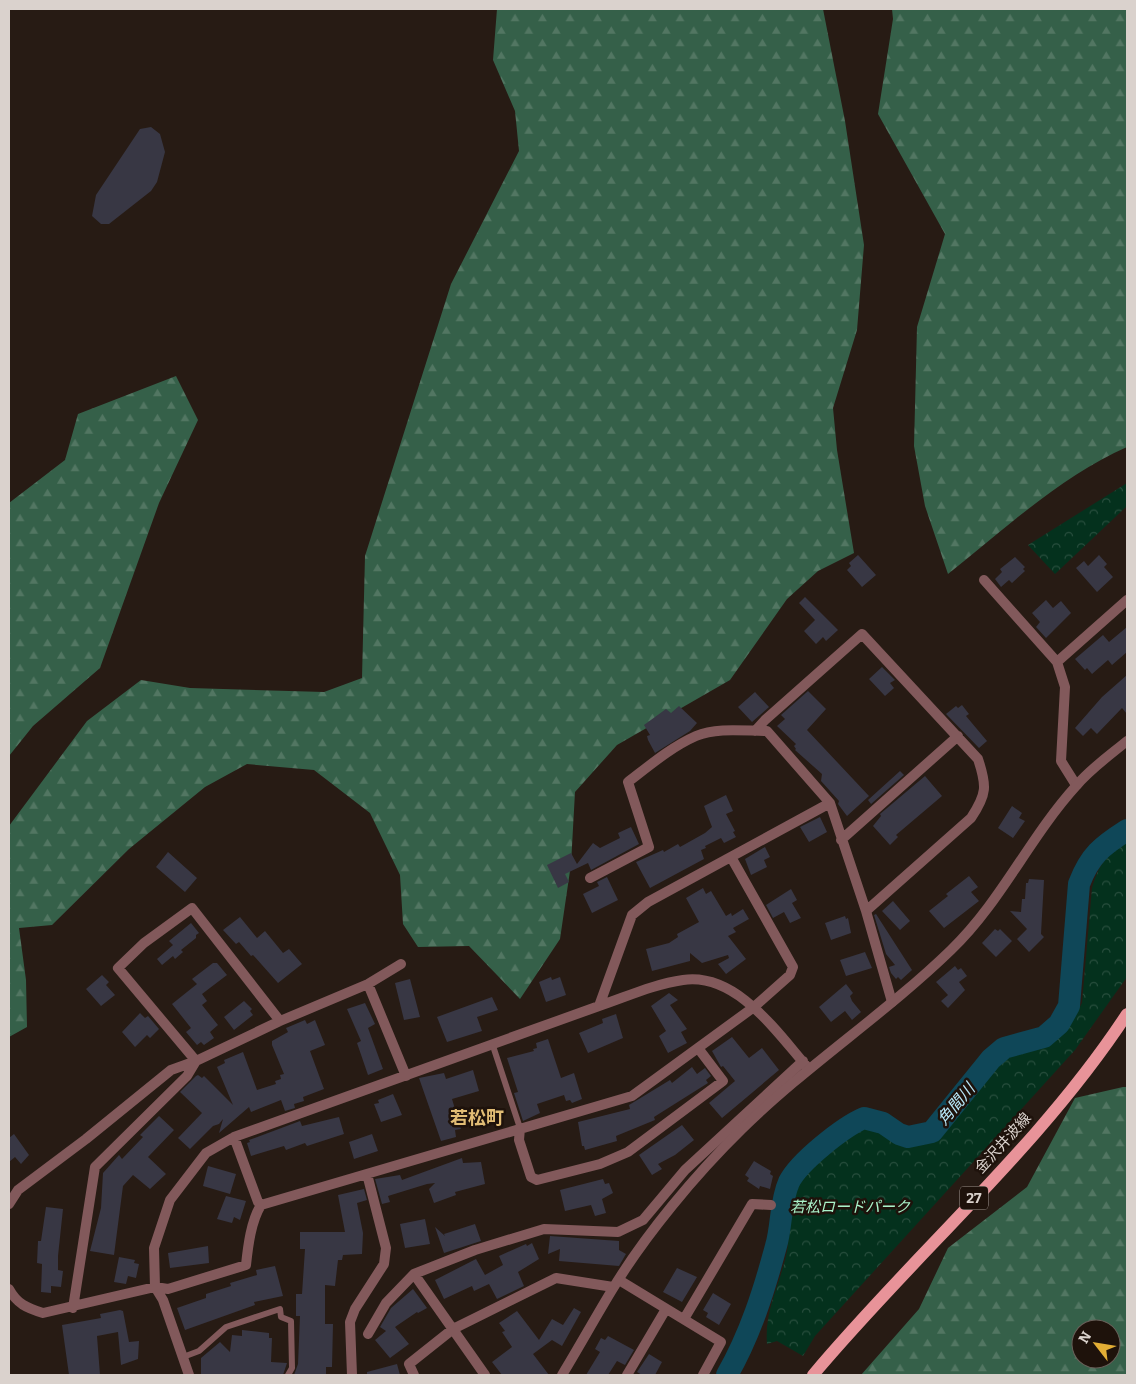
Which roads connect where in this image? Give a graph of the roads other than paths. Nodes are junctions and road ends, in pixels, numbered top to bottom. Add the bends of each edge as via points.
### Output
1 (984, 580) dead end
2 (1127, 600) edge
3 (1057, 662) junction
4 (755, 731) junction
5 (958, 736) junction
6 (1127, 741) edge
7 (1076, 785) junction
8 (830, 803) junction
9 (841, 840) junction
10 (731, 857) junction
11 (590, 878) dead end
12 (866, 911) junction
13 (401, 964) dead end
14 (368, 984) junction
15 (892, 1002) junction
16 (599, 1006) junction
17 (754, 1006) junction
18 (1127, 1014) edge
19 (280, 1021) junction
20 (493, 1046) junction
21 (698, 1048) junction
22 (196, 1061) junction
23 (806, 1065) junction
24 (406, 1076) junction
25 (520, 1128) junction
26 (234, 1137) junction
27 (367, 1174) junction
28 (9, 1204) edge
29 (261, 1205) junction
30 (771, 1205) dead end
31 (414, 1274) junction
32 (616, 1284) junction
33 (155, 1287) junction
34 (9, 1289) edge
35 (73, 1308) junction
36 (666, 1308) junction
37 (684, 1319) junction
38 (453, 1330) junction
39 (368, 1334) dead end
40 (183, 1357) junction
41 (189, 1375) edge
42 (288, 1375) edge
43 (352, 1375) edge
44 (414, 1375) edge
45 (485, 1375) edge
46 (562, 1375) edge
47 (627, 1375) edge
48 (703, 1375) edge
49 (813, 1375) edge

1 - 3 street
2 - 3 street
3 - 7 street via 1065,687 1061,761
4 - 5 street via 862,634
4 - 8 street via 767,731
4 - 11 street via 697,735 628,782 649,847
5 - 9 street
5 - 12 street via 978,759 985,780 984,799 972,818
6 - 7 street
7 - 15 street via 1045,824 979,921
8 - 9 street
8 - 10 street
9 - 12 street
10 - 16 street via 648,902 632,915
10 - 17 street via 793,968 790,976
12 - 15 street
13 - 14 street
14 - 19 street
14 - 24 street
15 - 23 street
16 - 17 street via 685,980 735,991
16 - 20 street
17 - 21 street
17 - 23 street
18 - 49 main road, 金沢井波線 / 27 via 1099,1057 1030,1138
19 - 22 street
19 - 22 street via 192,908 144,943 118,968
20 - 24 street
20 - 25 lane
21 - 25 street via 632,1096
21 - 25 street via 723,1081 628,1152 600,1164 537,1180 531,1177 519,1140
22 - 28 street via 171,1070 18,1190
22 - 35 street via 187,1076 95,1167
23 - 31 street via 685,1170 643,1220 618,1232 544,1229 475,1250
23 - 32 street via 702,1171
24 - 26 street
25 - 27 street
26 - 29 street
26 - 33 street via 206,1153 170,1200 154,1248
27 - 29 street
27 - 43 street via 386,1248 384,1264 350,1322
29 - 33 street via 254,1221 246,1264 168,1289
30 - 37 street via 752,1204
31 - 38 street
31 - 39 street via 386,1303
32 - 36 street
32 - 38 street via 556,1278
32 - 46 street
33 - 35 street
33 - 40 street via 163,1300
34 - 35 street via 25,1308 43,1313
36 - 37 street
36 - 47 street
37 - 48 street via 721,1342
38 - 44 street via 409,1364
38 - 45 street
40 - 41 street
40 - 42 lane via 198,1351 226,1327 280,1309 281,1317 292,1321 292,1368

